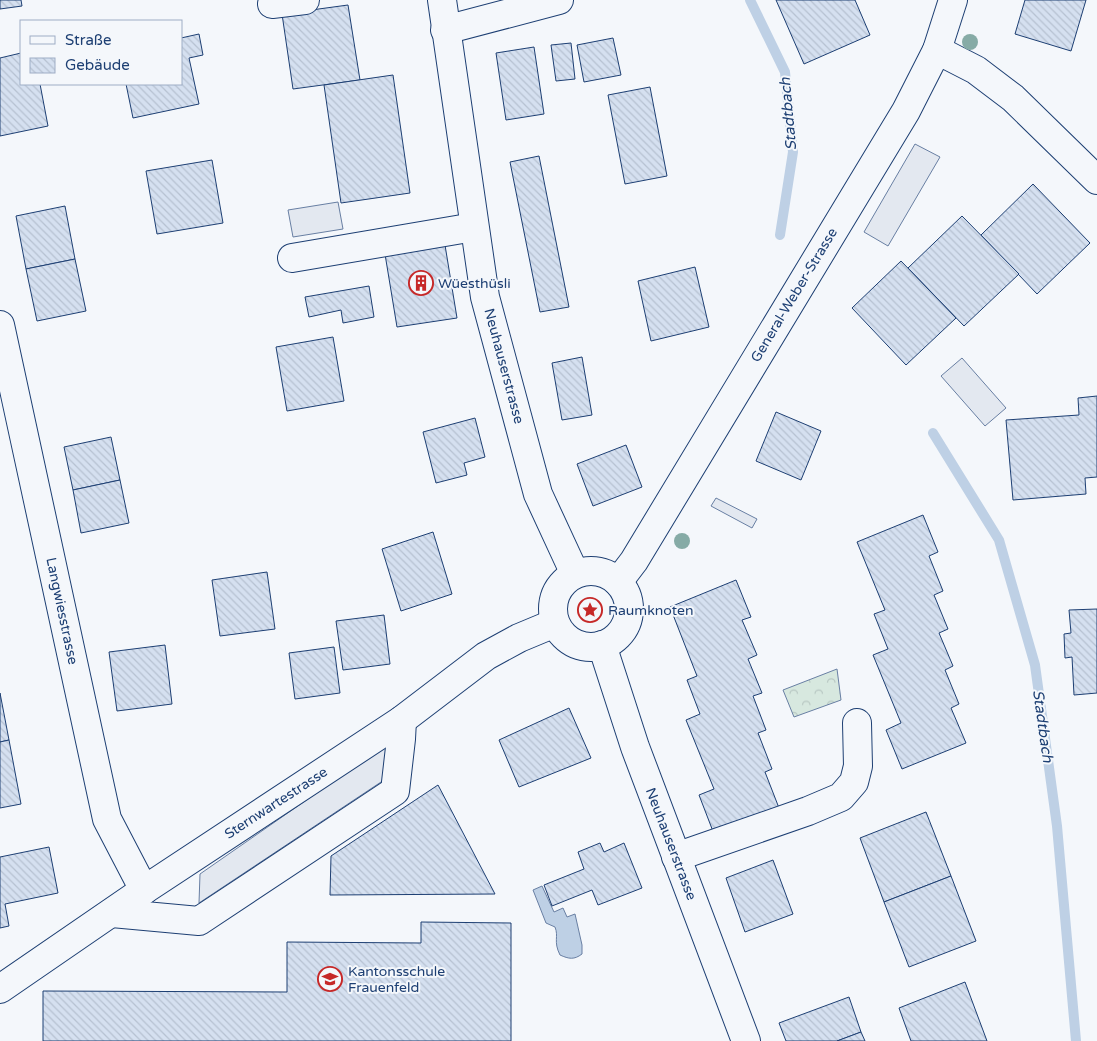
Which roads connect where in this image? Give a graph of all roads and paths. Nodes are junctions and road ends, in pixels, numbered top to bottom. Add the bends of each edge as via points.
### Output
1 (305, 0) edge
2 (442, 0) edge
3 (559, 0) edge
4 (954, 0) edge
5 (272, 4) dead end
6 (445, 30) junction
7 (937, 50) junction
8 (1097, 180) edge
9 (474, 227) junction
10 (292, 258) dead end
11 (0, 325) edge
12 (10, 423) edge
13 (575, 574) junction
14 (618, 582) junction
15 (555, 623) junction
16 (602, 645) junction
17 (402, 720) junction
18 (857, 723) dead end
19 (676, 857) junction
20 (144, 890) junction
21 (112, 913) junction
22 (0, 989) edge
23 (746, 1041) edge

1 - 5 street
2 - 6 street, Neuhauserstrasse
3 - 6 street
4 - 7 street, General-Weber-Strasse
6 - 9 street, Neuhauserstrasse
7 - 8 street via 976,70 1013,98
7 - 14 street, General-Weber-Strasse via 906,111 639,553
9 - 10 street
9 - 13 street, Neuhauserstrasse via 485,297 538,494
11 - 12 street, Langwiesstrasse
12 - 20 street, Langwiesstrasse via 107,819
13 - 14 street via 598,571
13 - 15 street via 563,582 555,594
14 - 16 street via 625,593 628,618 614,640
15 - 16 street via 574,644
15 - 17 street, Sternwartestrasse via 486,656
16 - 19 street, Neuhauserstrasse
17 - 20 street, Sternwartestrasse
17 - 21 street via 394,791 199,921
18 - 19 street via 858,766 854,782 840,797
19 - 23 street, Neuhauserstrasse
20 - 21 street, Sternwartestrasse
21 - 22 street, Sternwartestrasse

